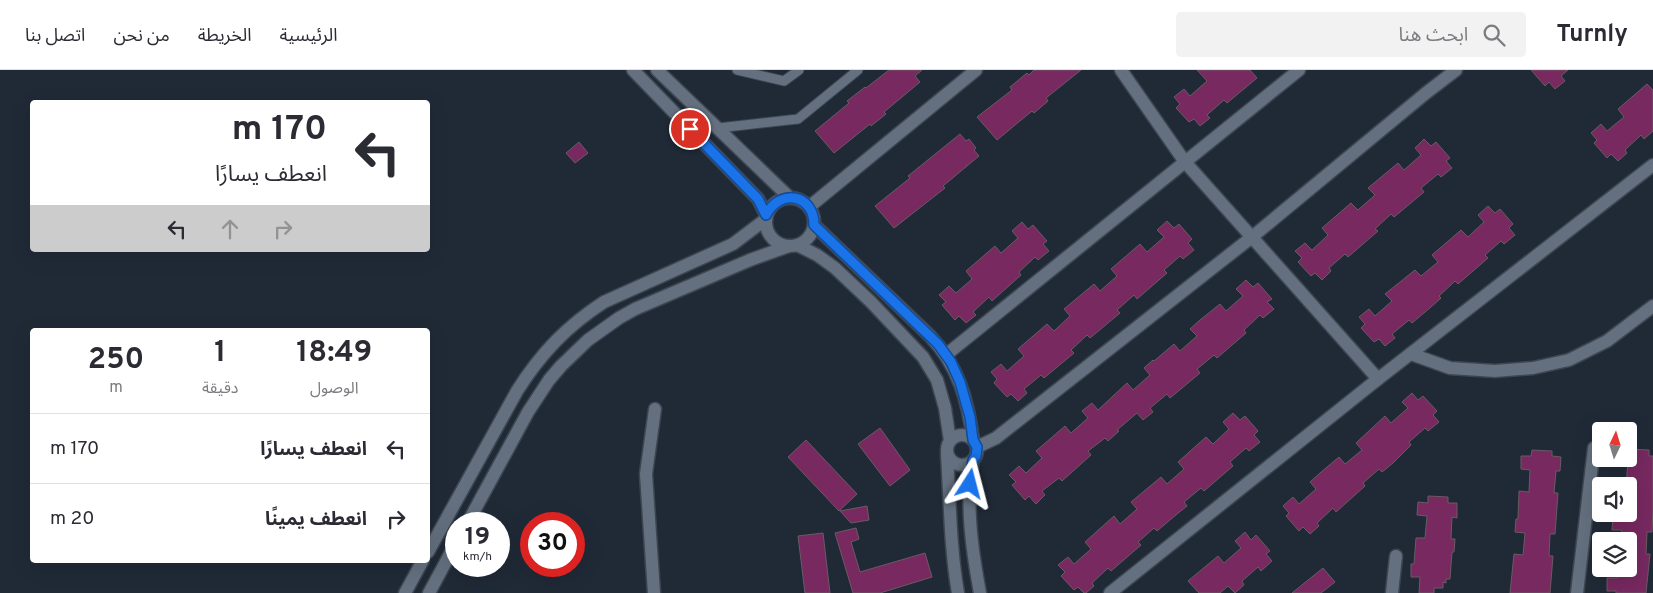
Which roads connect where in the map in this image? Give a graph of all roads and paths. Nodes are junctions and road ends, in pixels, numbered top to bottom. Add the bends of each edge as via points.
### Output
1 (657, 70) edge
2 (737, 70) edge
3 (799, 70) edge
4 (858, 70) edge
5 (976, 70) edge
6 (1121, 70) edge
7 (1299, 70) edge
8 (1456, 70) edge
9 (637, 71) edge
10 (718, 128) junction
11 (1185, 162) junction
12 (1653, 165) edge
13 (789, 197) junction
14 (809, 207) junction
15 (766, 217) junction
16 (814, 225) junction
17 (1252, 237) junction
18 (793, 245) junction
19 (1652, 311) edge
20 (946, 354) junction
21 (1410, 354) junction
22 (1378, 379) junction
23 (655, 409) dead end
24 (950, 441) junction
25 (975, 444) junction
26 (947, 454) junction
27 (973, 460) junction
28 (1592, 465) edge
29 (474, 512) edge
30 (430, 548) edge
31 (1396, 556) dead end
32 (421, 563) edge
33 (445, 563) edge
34 (405, 593) edge
35 (429, 593) edge
36 (654, 593) edge
37 (958, 593) edge
38 (980, 593) edge
39 (1110, 593) edge
40 (1392, 593) edge
41 (1577, 593) edge

1 - 10 street
2 - 3 lane via 784,82
4 - 10 lane via 798,119
5 - 14 street
6 - 11 street
7 - 11 street
8 - 17 street
9 - 15 street via 758,199
10 - 13 street
11 - 17 street
11 - 20 street
12 - 21 street
13 - 14 street via 803,201
13 - 15 street via 775,203
14 - 16 street
15 - 18 street via 766,227 774,240
15 - 30 street via 733,244 604,302 555,341 517,391
16 - 18 street via 805,241
16 - 20 street
17 - 22 street
17 - 25 street via 996,438
18 - 24 street via 817,255 835,268 923,357 937,380
18 - 29 street via 635,309 588,340 560,366 538,396
19 - 21 street via 1607,341 1570,360 1533,368 1495,371 1450,368
20 - 25 street via 963,392
21 - 22 street
22 - 39 street
23 - 36 street via 646,474
24 - 25 street via 962,435 970,437
24 - 26 street
25 - 27 street
26 - 27 street via 956,464 965,465
26 - 37 street via 949,517
27 - 38 street via 971,518
28 - 41 street
31 - 40 street
32 - 34 street
33 - 35 street

